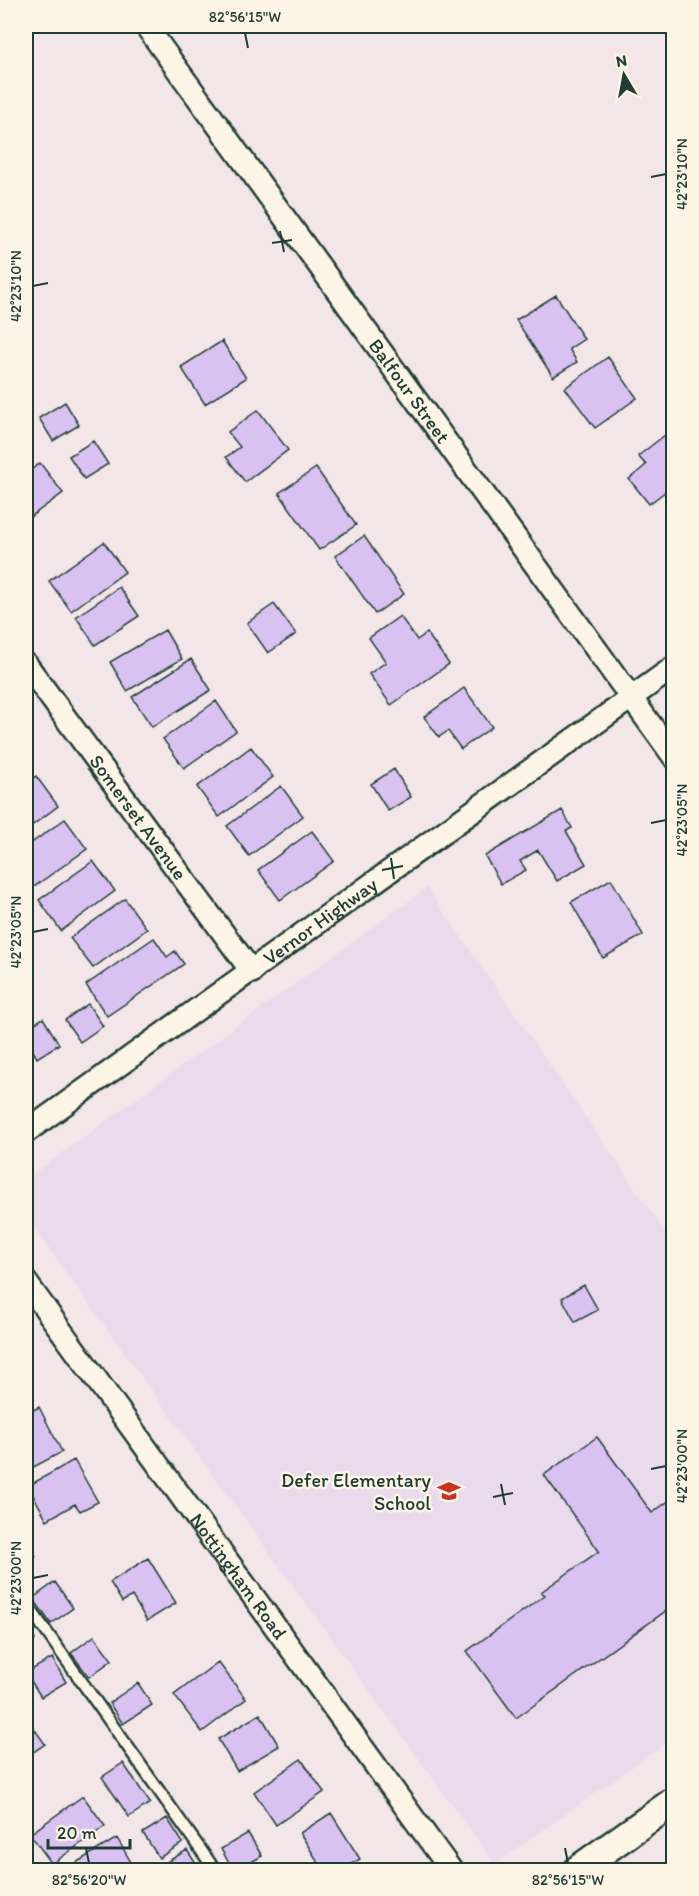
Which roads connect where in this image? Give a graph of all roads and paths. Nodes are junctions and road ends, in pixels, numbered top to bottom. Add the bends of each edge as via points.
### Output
1 (146, 26) edge
2 (26, 664) edge
3 (674, 667) edge
4 (631, 698) junction
5 (674, 757) edge
6 (252, 972) junction
7 (26, 1132) edge
8 (26, 1282) edge
9 (26, 1603) edge
10 (674, 1801) edge
11 (215, 1870) edge
12 (451, 1870) edge
13 (577, 1870) edge

1 - 4 street, Balfour Street
2 - 6 street, Somerset Avenue
3 - 4 street, Vernor Highway
4 - 5 street, Balfour Street
4 - 6 street, Vernor Highway
6 - 7 street, Vernor Highway
8 - 12 street, Nottingham Road
9 - 11 lane
10 - 13 street

